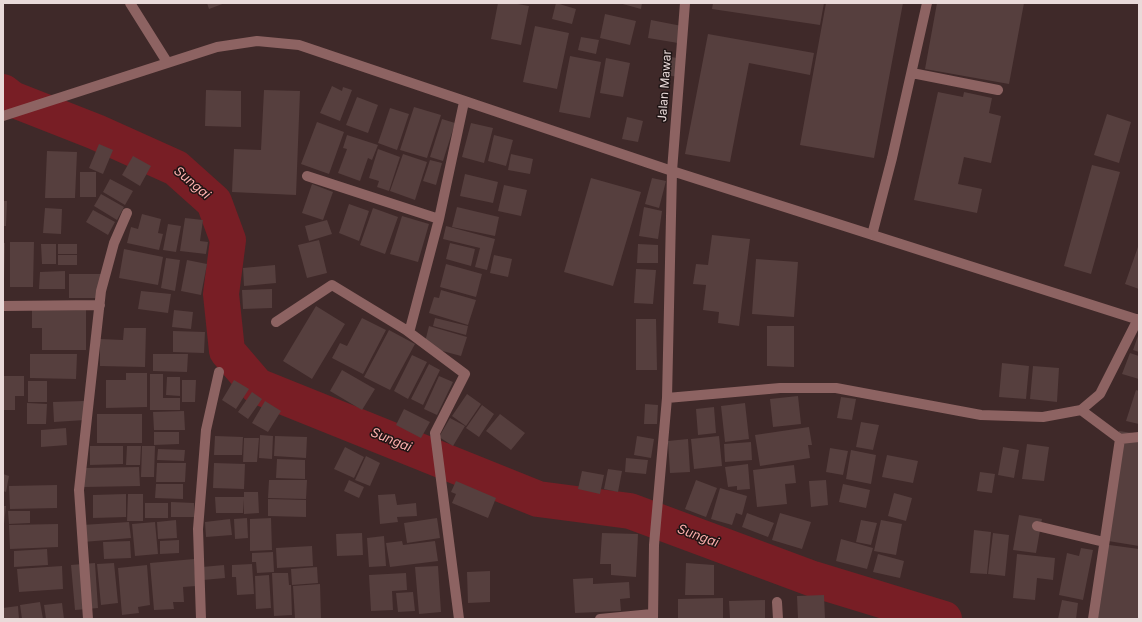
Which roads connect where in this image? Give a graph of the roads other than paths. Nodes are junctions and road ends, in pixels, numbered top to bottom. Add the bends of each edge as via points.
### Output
1 (130, 3) edge
2 (685, 3) edge
3 (927, 3) edge
4 (167, 62) junction
5 (912, 72) junction
6 (998, 90) dead end
7 (464, 102) junction
8 (5, 116) edge
9 (672, 171) junction
10 (307, 176) dead end
11 (127, 213) dead end
12 (439, 219) junction
13 (872, 235) junction
14 (100, 305) junction
15 (3, 306) edge
16 (1138, 320) edge
17 (276, 322) dead end
18 (406, 330) junction
19 (219, 372) dead end
20 (667, 398) junction
21 (1081, 410) junction
22 (1139, 437) edge
23 (1120, 439) junction
24 (1037, 526) dead end
25 (1104, 542) junction
26 (778, 602) dead end
27 (653, 617) edge
28 (88, 619) edge
29 (201, 619) edge
30 (459, 619) edge
31 (600, 619) edge
32 (778, 619) edge
33 (1092, 619) edge

1 - 4 street
2 - 9 street, Jalan Mawar
3 - 5 street
4 - 7 street via 217,47 257,41 299,45
4 - 8 street
5 - 6 street
5 - 13 street
7 - 9 street
7 - 12 street
9 - 13 street
9 - 20 street, Jalan Mawar
10 - 12 street
11 - 14 street via 114,243
12 - 18 street via 410,329
13 - 16 street
14 - 15 street
14 - 28 street via 79,490
16 - 21 street via 1100,394
17 - 18 street via 332,285
18 - 30 street via 465,374 434,433
19 - 29 street via 206,430 198,529
20 - 21 street via 780,388 836,388 981,415 1043,417
20 - 27 street, Jalan Mawar via 654,545
21 - 23 street
22 - 23 street
23 - 25 street
24 - 25 street
25 - 33 street
26 - 32 street
27 - 31 street

